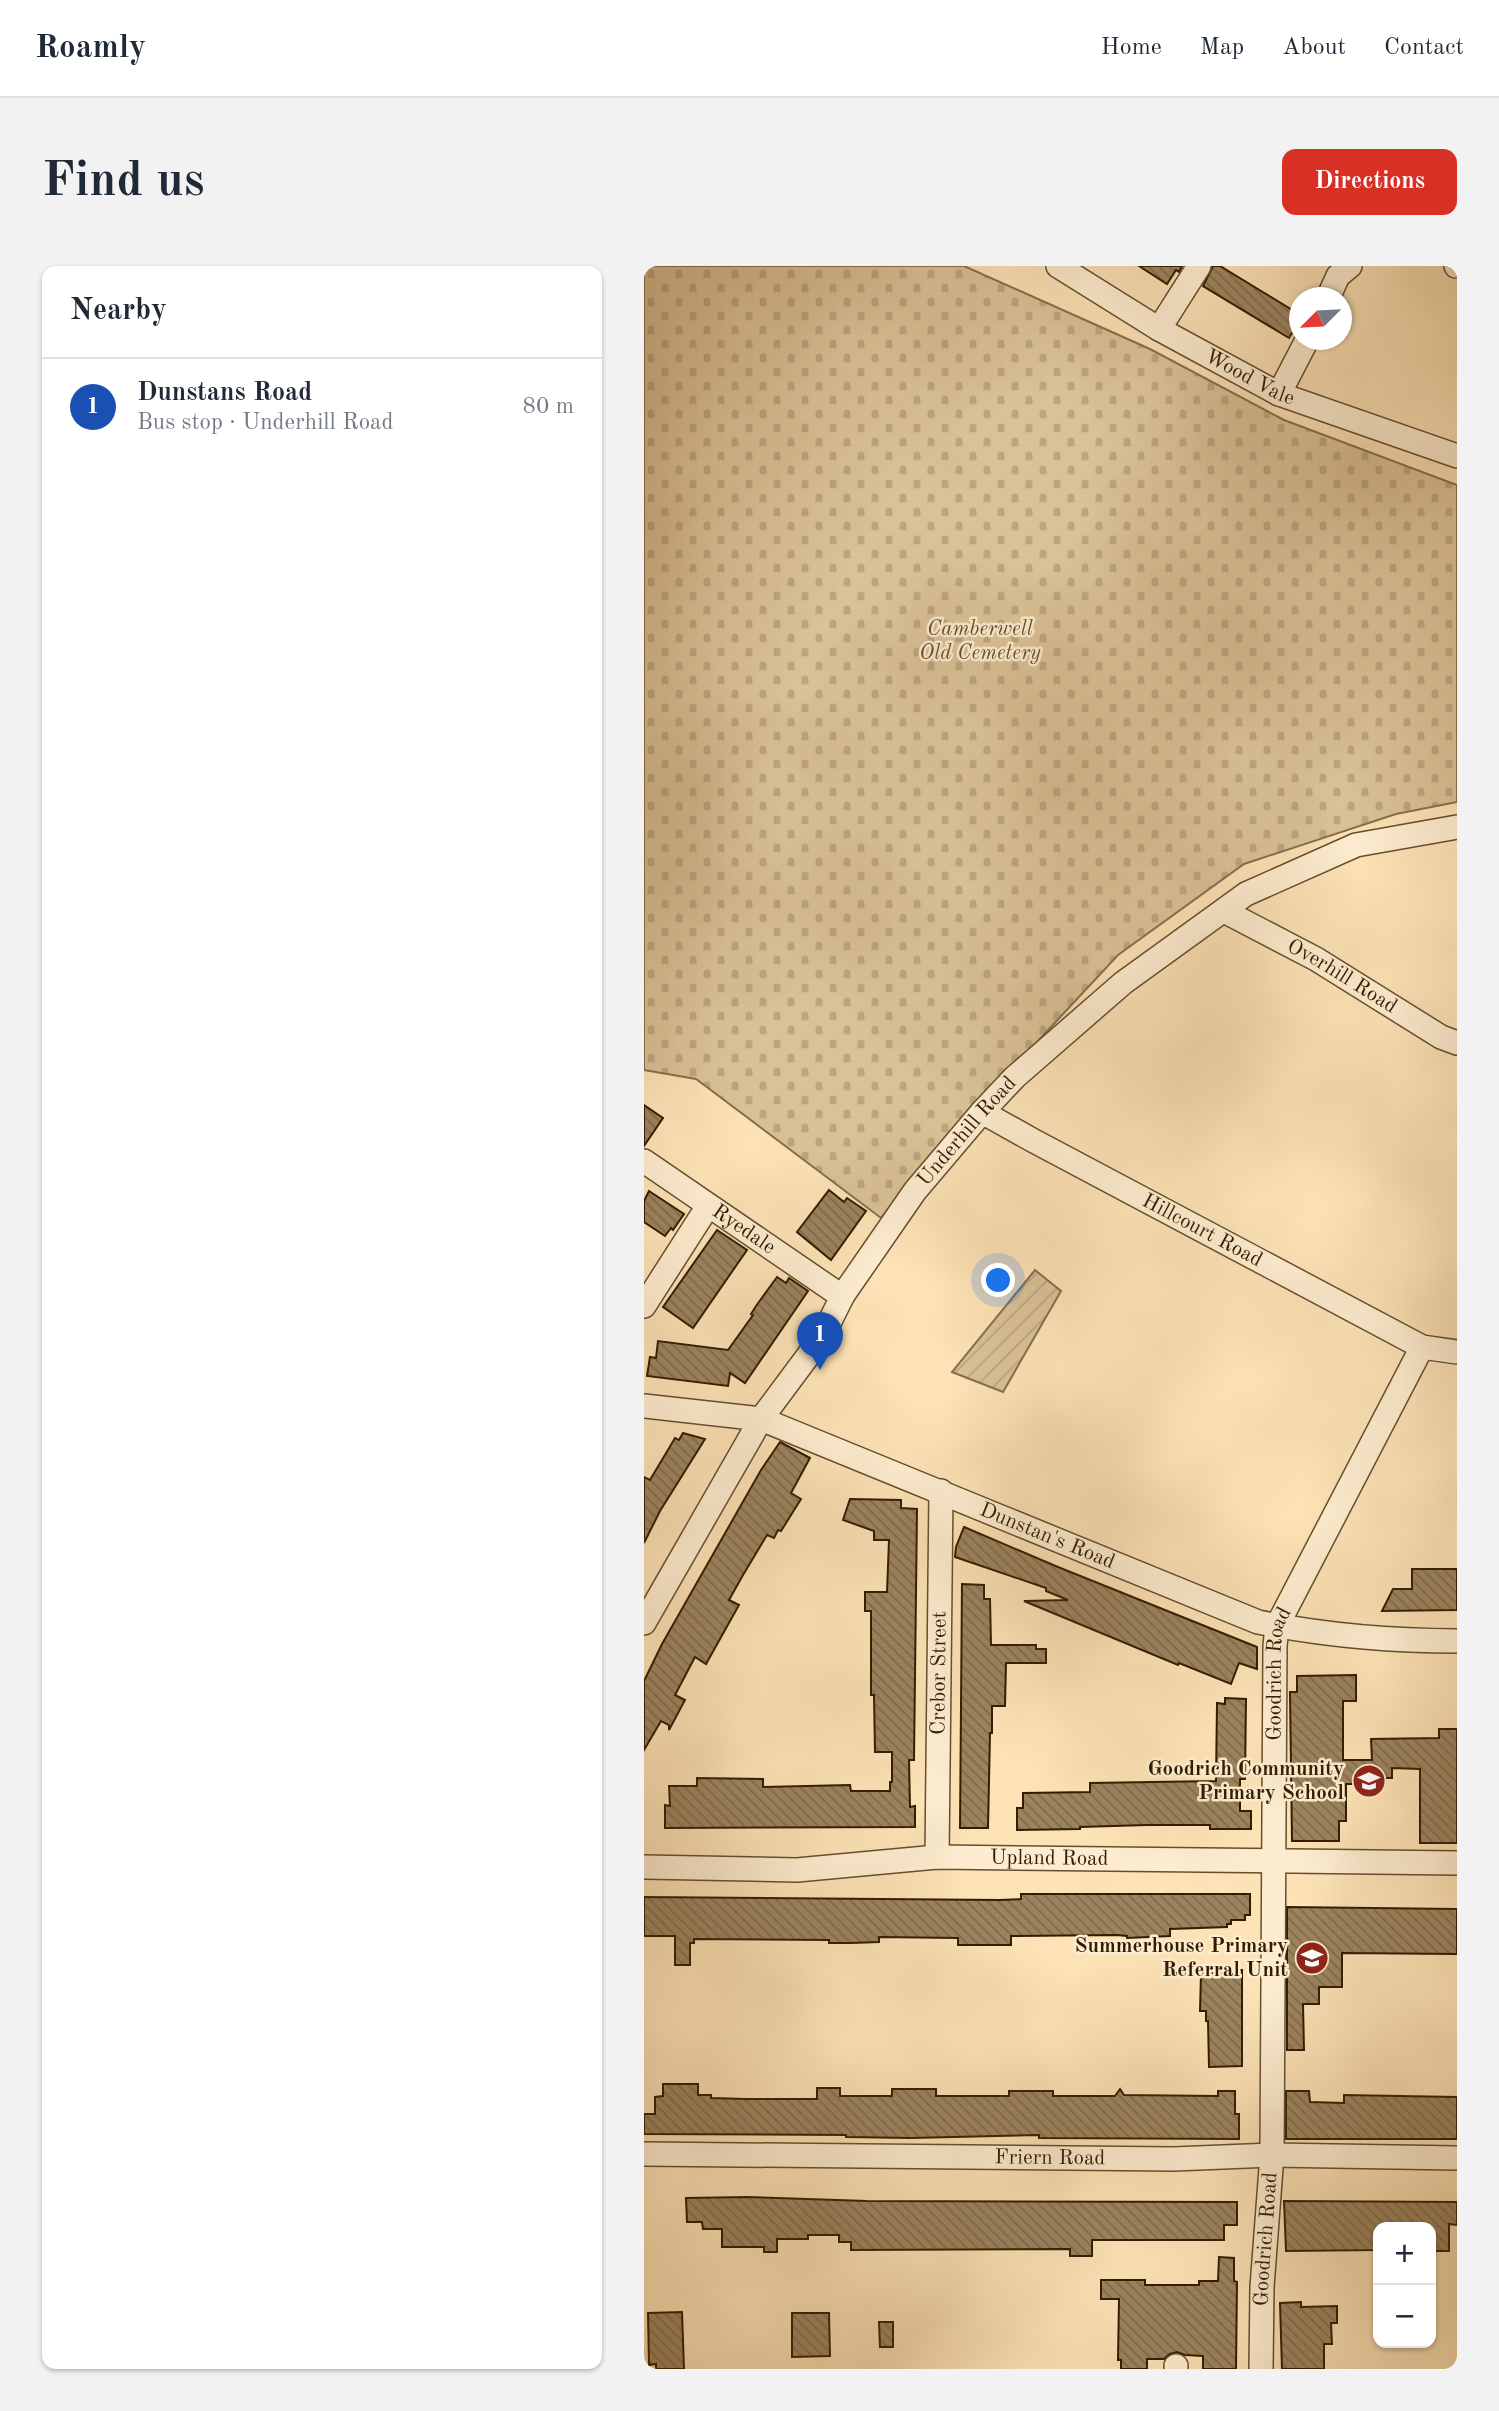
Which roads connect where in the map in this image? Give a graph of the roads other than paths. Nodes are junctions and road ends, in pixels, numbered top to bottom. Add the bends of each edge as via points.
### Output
1 (1058, 266) edge
2 (1199, 266) edge
3 (1350, 266) edge
4 (1333, 287) edge
5 (1159, 329) junction
6 (1302, 350) edge
7 (1279, 394) junction
8 (1457, 456) edge
9 (1457, 827) edge
10 (1224, 911) junction
11 (1457, 1043) edge
12 (982, 1112) junction
13 (644, 1161) edge
14 (708, 1206) junction
15 (843, 1295) junction
16 (644, 1306) edge
17 (1422, 1348) junction
18 (1457, 1352) edge
19 (644, 1406) edge
20 (761, 1419) junction
21 (941, 1491) junction
22 (644, 1623) edge
23 (1277, 1626) junction
24 (1457, 1642) edge
25 (937, 1857) junction
26 (1274, 1862) junction
27 (1457, 1863) edge
28 (644, 1867) edge
29 (644, 2154) edge
30 (1272, 2155) junction
31 (1457, 2158) edge
32 (1261, 2369) edge

1 - 5 street, Wood Vale
2 - 5 street
3 - 4 street
5 - 7 street, Wood Vale
6 - 7 street
7 - 8 street, Wood Vale
9 - 10 street, Underhill Road via 1356,845 1246,894
10 - 11 street, Overhill Road
10 - 12 street, Underhill Road via 1124,983 1015,1077
12 - 15 street, Underhill Road via 915,1191
12 - 17 street, Hillcourt Road
13 - 14 street, Ryedale
14 - 15 street, Ryedale
14 - 16 street
15 - 20 street, Underhill Road via 822,1337
17 - 18 street
17 - 23 street, Goodrich Road
19 - 20 street, Dunstan's Road
20 - 21 street, Dunstan's Road
20 - 22 street, Underhill Road
21 - 23 street, Dunstan's Road
21 - 25 street, Crebor Street
23 - 24 street, Dunstan's Road
23 - 26 street, Goodrich Road
25 - 26 street, Upland Road
25 - 28 street, Upland Road via 797,1870
26 - 27 street, Upland Road
26 - 30 street, Goodrich Road
29 - 30 street, Friern Road via 1174,2159
30 - 31 street, Friern Road
30 - 32 street, Goodrich Road

